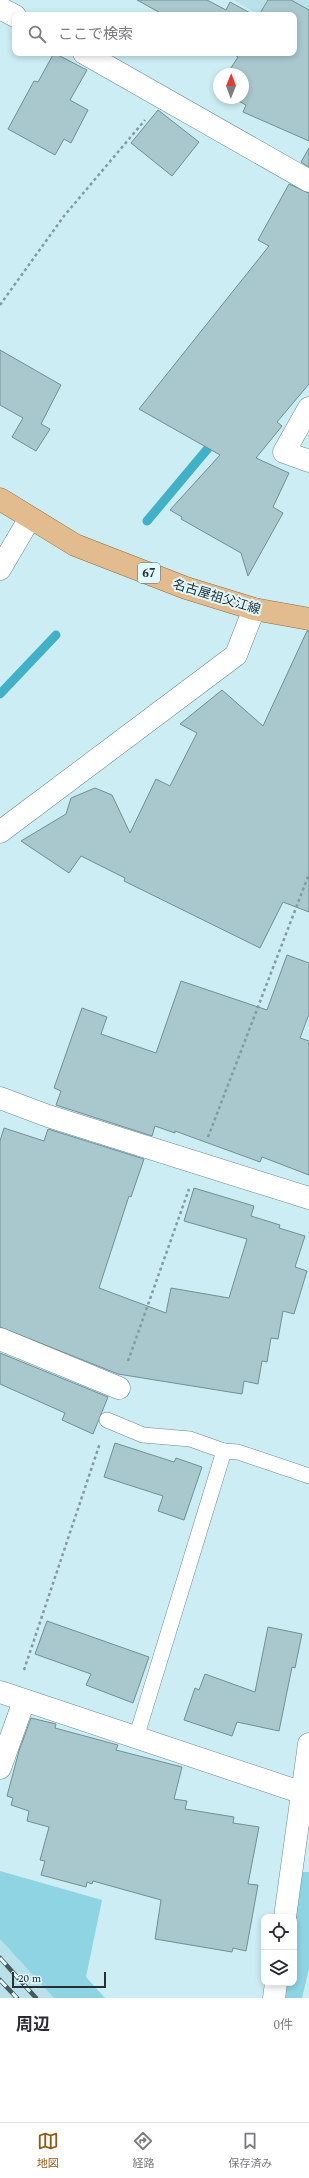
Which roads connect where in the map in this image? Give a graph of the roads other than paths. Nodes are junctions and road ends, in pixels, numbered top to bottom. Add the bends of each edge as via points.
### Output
1 (0, 8) edge
2 (12, 14) edge
3 (89, 56) edge
4 (309, 181) edge
5 (309, 408) edge
6 (309, 461) edge
7 (0, 499) edge
8 (30, 518) junction
9 (0, 569) edge
10 (254, 609) junction
11 (309, 619) edge
12 (5, 821) edge
13 (0, 1098) edge
14 (309, 1198) edge
15 (0, 1339) edge
16 (119, 1388) dead end
17 (107, 1420) dead end
18 (224, 1451) junction
19 (309, 1476) edge
20 (0, 1692) edge
21 (24, 1701) junction
22 (136, 1738) junction
23 (309, 1744) edge
24 (0, 1768) edge
25 (305, 1794) edge
26 (285, 1914) edge
27 (276, 1986) edge
28 (274, 1998) edge

1 - 2 street
3 - 4 street
5 - 6 street via 284,452
7 - 8 main road, 名古屋祖父江線 / 67
8 - 9 street
8 - 10 main road, 名古屋祖父江線 / 67 via 75,545 186,588
10 - 11 main road, 名古屋祖父江線 / 67
10 - 12 street via 236,655
13 - 14 street via 48,1116
15 - 16 street
17 - 18 lane via 143,1436 190,1439
18 - 19 lane via 238,1452
18 - 22 lane
20 - 21 street
21 - 22 street
21 - 24 street
22 - 25 street
23 - 25 street
25 - 26 street
27 - 28 street

